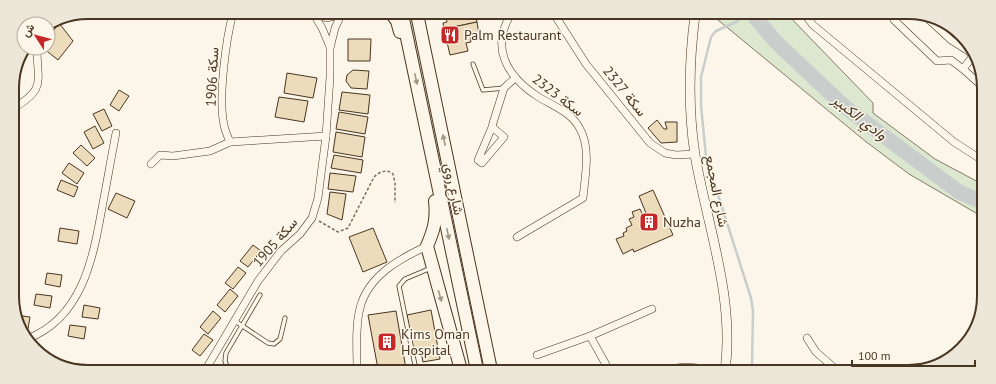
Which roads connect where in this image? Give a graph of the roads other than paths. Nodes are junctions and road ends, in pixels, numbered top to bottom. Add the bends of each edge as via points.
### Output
1 (232, 19) edge
2 (317, 19) edge
3 (339, 19) edge
4 (395, 19) edge
5 (403, 19) edge
6 (418, 19) edge
7 (508, 19) edge
8 (557, 19) edge
9 (695, 19) edge
10 (808, 19) edge
11 (895, 19) edge
12 (934, 25) edge
13 (330, 48) junction
14 (963, 48) edge
15 (38, 56) edge
16 (411, 58) junction
17 (970, 59) edge
18 (472, 64) dead end
19 (963, 69) junction
20 (515, 78) junction
21 (976, 81) edge
22 (504, 88) junction
23 (19, 105) edge
24 (492, 127) junction
25 (116, 133) dead end
26 (326, 136) junction
27 (230, 142) junction
28 (430, 148) junction
29 (695, 154) junction
30 (977, 157) edge
31 (151, 164) dead end
32 (517, 237) dead end
33 (427, 246) junction
34 (432, 268) junction
35 (474, 280) junction
36 (260, 295) dead end
37 (652, 309) dead end
38 (285, 318) dead end
39 (235, 320) junction
40 (242, 325) junction
41 (33, 336) edge
42 (590, 336) junction
43 (807, 338) dead end
44 (537, 355) dead end
45 (208, 365) edge
46 (226, 365) edge
47 (357, 365) edge
48 (415, 365) edge
49 (453, 365) edge
50 (476, 365) edge
51 (490, 365) edge
52 (495, 365) edge
53 (606, 365) edge
54 (725, 365) edge
55 (830, 365) edge

1 - 27 street, سكة 1906 via 225,64 223,103 224,124
2 - 13 street, سكة 1905
3 - 13 street, سكة 1905
4 - 16 main road via 403,44
5 - 16 main road, شارع روي
35 -> 6 main road, شارع روي
7 - 20 street, سكة 2323 via 501,48 508,68
8 - 29 street, سكة 2327 via 586,64 650,143 665,153
9 - 29 street, شارع المجمع via 690,89
10 - 30 street via 948,137
11 - 19 street via 937,61 951,60
12 - 14 street
13 - 26 street, سكة 1905
15 - 23 street via 40,76 37,88 30,98
16 -> 28 main road, شارع روي
17 - 19 street
18 - 22 lane via 484,90
19 - 21 street
20 - 22 street
20 - 32 street, سكة 2323 via 574,121 580,128 586,155 583,198
22 - 24 street
24 - 24 street via 478,160 482,163 504,137
25 - 41 street via 95,246 80,291 66,312 53,325
26 - 27 street
26 - 39 street, سكة 1905 via 318,198 312,218 300,234 271,262
27 - 31 street via 210,151 173,156 160,155
28 - 33 main road via 437,216
28 -> 50 main road, شارع روي
29 - 54 street, شارع المجمع via 721,280 726,321
33 - 34 main road
33 - 47 street via 389,266 373,283 363,300 358,322
34 - 48 lane via 404,279 399,286
34 -> 49 main road
35 - 51 main road, شارع روي
35 - 52 main road
36 - 40 lane
37 - 42 street
38 - 40 lane via 280,339 274,344 268,343
39 - 40 lane
39 - 45 street, سكة 1905
40 - 46 lane via 226,353
42 - 44 street
42 - 53 street
43 - 55 street via 816,352

